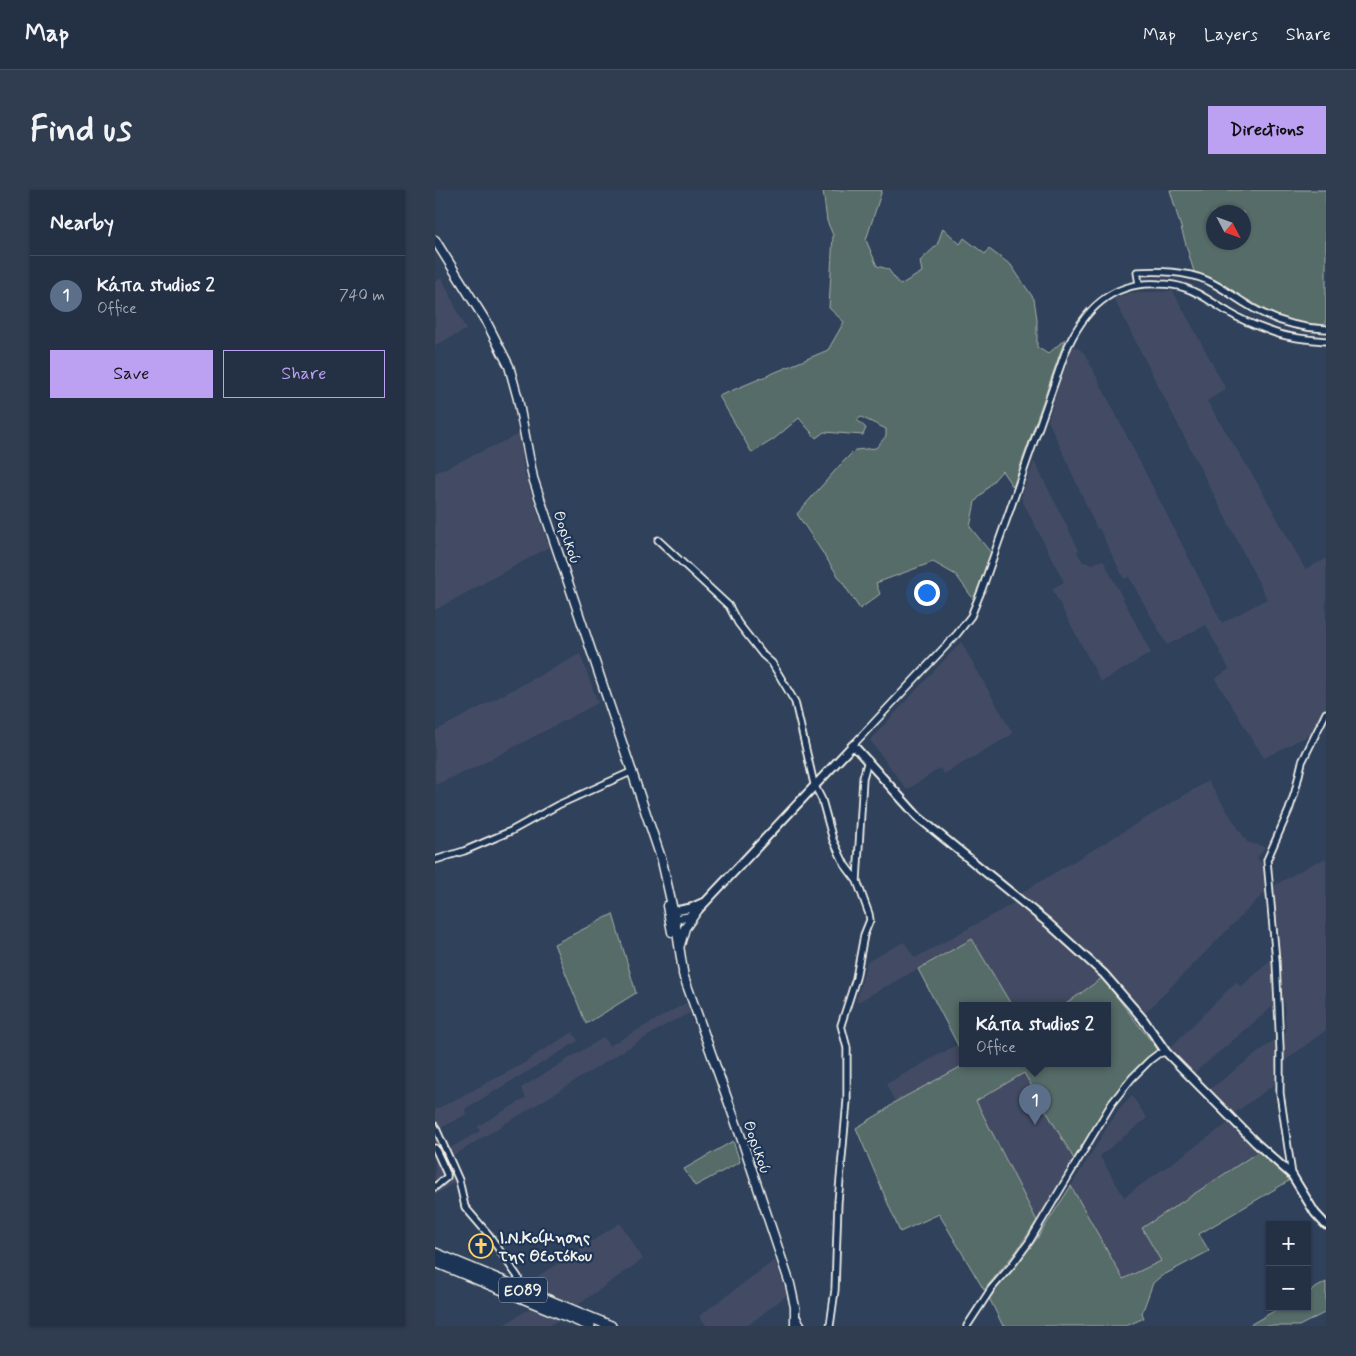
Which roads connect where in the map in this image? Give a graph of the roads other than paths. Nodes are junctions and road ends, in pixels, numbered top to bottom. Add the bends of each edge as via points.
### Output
1 (435, 240) edge
2 (1139, 284) junction
3 (1326, 329) edge
4 (1326, 341) edge
5 (658, 540) dead end
6 (1326, 713) edge
7 (853, 745) junction
8 (868, 760) junction
9 (633, 771) junction
10 (815, 784) junction
11 (435, 860) edge
12 (857, 881) junction
13 (707, 900) junction
14 (697, 912) junction
15 (671, 916) junction
16 (681, 957) junction
17 (684, 978) junction
18 (1166, 1052) junction
19 (435, 1126) edge
20 (435, 1148) edge
21 (1293, 1175) junction
22 (435, 1187) edge
23 (1326, 1225) edge
24 (435, 1253) edge
25 (435, 1262) edge
26 (520, 1288) junction
27 (796, 1316) junction
28 (590, 1326) edge
29 (611, 1326) edge
30 (795, 1326) edge
31 (802, 1326) edge
32 (830, 1326) edge
33 (967, 1326) edge

1 - 9 main road, Θορικού via 487,322 509,366 533,478
2 - 3 street via 1137,272 1189,275 1206,280 1270,318 1289,325
2 - 4 street via 1183,287 1270,331
2 - 7 street via 1105,298 1075,331 971,616
5 - 10 street via 729,606 738,624 772,663 795,702
6 - 21 street via 1302,762 1295,792 1267,860 1276,961 1280,1093
7 - 8 street
7 - 10 street
8 - 12 street via 863,778
8 - 18 street via 918,817 1048,923 1104,974 1143,1019
9 - 11 street via 558,805 511,831
9 - 15 main road, Θορικού via 662,861
10 - 12 street via 833,840
10 - 13 street
12 - 32 street via 870,920 841,1024 847,1048 847,1101
13 - 14 street
13 - 15 street
14 - 15 street via 688,917
14 - 16 main road via 683,932
15 - 16 main road, Θορικού
15 - 17 main road, Θορικού via 675,948
16 - 17 main road, Θορικού
17 - 27 main road, Θορικού via 743,1142 794,1299
18 - 21 street via 1256,1143
18 - 33 street via 1150,1060 1112,1103 1029,1242 991,1289
19 - 26 street via 459,1180 465,1207 518,1277
20 - 22 street via 447,1177
21 - 23 street via 1315,1213
24 - 26 highway, ΕΟ89
25 - 28 highway, ΕΟ89
26 - 29 highway, ΕΟ89
27 - 30 main road, Θορικού
27 - 31 street

